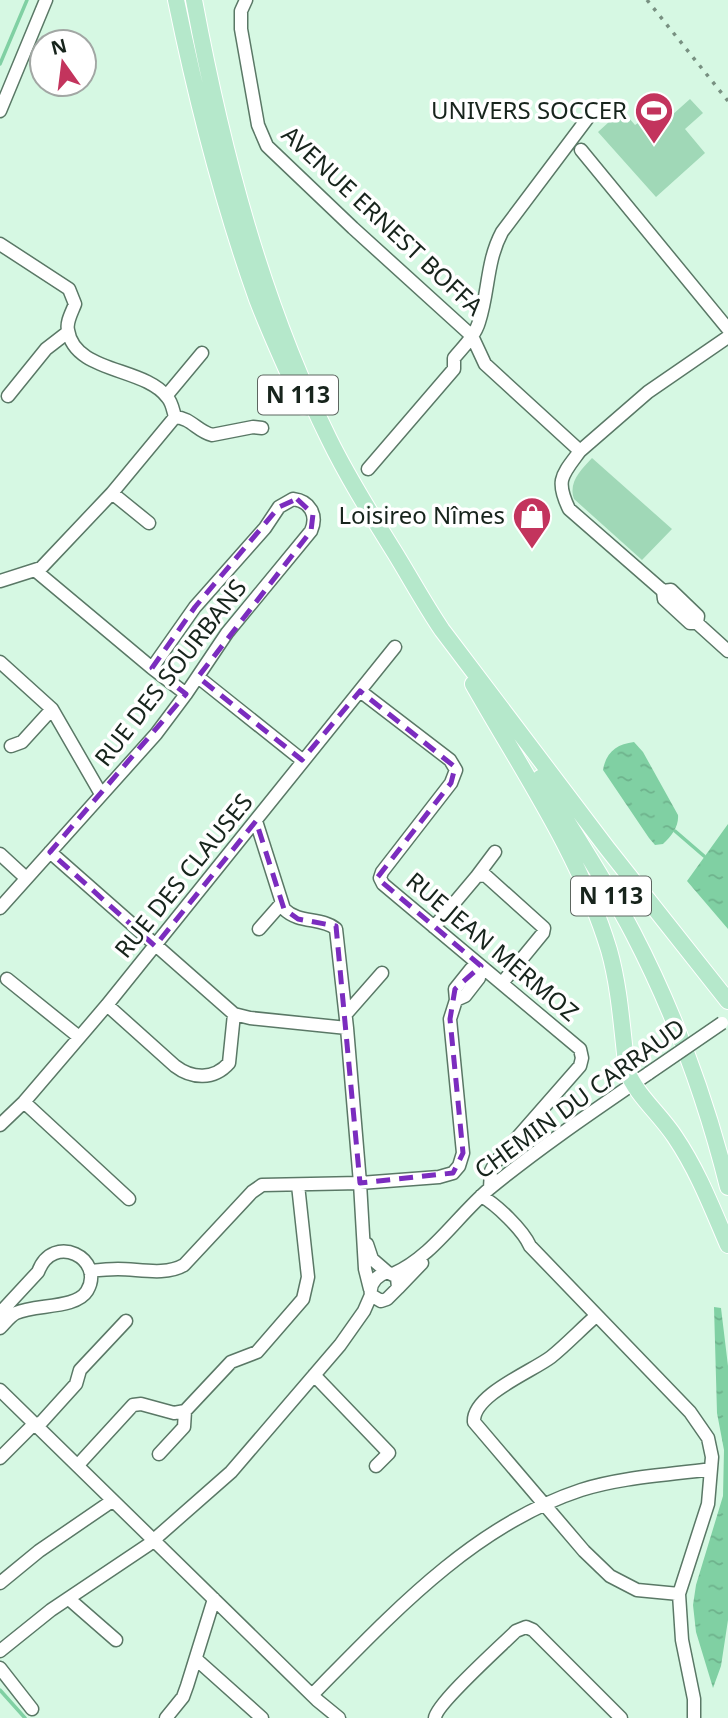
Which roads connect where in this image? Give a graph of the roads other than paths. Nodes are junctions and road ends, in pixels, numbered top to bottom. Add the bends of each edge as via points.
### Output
1 (46, 0) edge
2 (176, 0) edge
3 (194, 0) edge
4 (246, 0) edge
5 (596, 107) dead end
6 (0, 111) edge
7 (581, 150) dead end
8 (0, 244) edge
9 (728, 329) edge
10 (68, 332) junction
11 (472, 336) junction
12 (728, 337) edge
13 (202, 353) dead end
14 (167, 395) junction
15 (8, 396) dead end
16 (175, 416) junction
17 (262, 428) dead end
18 (580, 451) junction
19 (368, 469) dead end
20 (112, 493) junction
21 (149, 523) dead end
22 (36, 571) junction
23 (0, 581) edge
24 (425, 606) junction
25 (442, 630) junction
26 (395, 647) dead end
27 (728, 651) edge
28 (0, 662) edge
29 (152, 668) junction
30 (198, 677) junction
31 (360, 691) junction
32 (186, 694) junction
33 (52, 709) junction
34 (11, 746) dead end
35 (302, 760) junction
36 (101, 794) junction
37 (256, 821) junction
38 (50, 852) junction
39 (495, 852) dead end
40 (0, 854) edge
41 (477, 876) junction
42 (26, 878) junction
43 (281, 904) junction
44 (0, 908) edge
45 (434, 927) junction
46 (259, 929) dead end
47 (155, 946) junction
48 (480, 967) junction
49 (382, 973) dead end
50 (7, 979) dead end
51 (502, 983) junction
52 (728, 1001) edge
53 (107, 1005) junction
54 (234, 1014) junction
55 (346, 1014) junction
56 (725, 1021) edge
57 (347, 1028) junction
58 (79, 1037) junction
59 (632, 1084) junction
60 (24, 1102) junction
61 (0, 1125) edge
62 (360, 1183) junction
63 (298, 1185) junction
64 (728, 1187) edge
65 (485, 1192) junction
66 (130, 1199) dead end
67 (461, 1216) junction
68 (364, 1234) junction
69 (728, 1245) edge
70 (90, 1271) junction
71 (390, 1273) junction
72 (398, 1288) junction
73 (370, 1292) junction
74 (387, 1299) junction
75 (0, 1313) edge
76 (596, 1316) junction
77 (126, 1321) dead end
78 (0, 1328) edge
79 (340, 1345) junction
80 (314, 1375) junction
81 (0, 1390) edge
82 (186, 1411) junction
83 (36, 1425) junction
84 (159, 1454) dead end
85 (0, 1458) edge
86 (78, 1465) junction
87 (376, 1466) dead end
88 (712, 1469) junction
89 (112, 1501) junction
90 (545, 1506) junction
91 (153, 1540) junction
92 (0, 1583) edge
93 (679, 1594) junction
94 (69, 1599) junction
95 (215, 1599) junction
96 (116, 1640) dead end
97 (0, 1651) edge
98 (196, 1659) junction
99 (0, 1668) edge
100 (313, 1694) junction
101 (32, 1709) dead end
102 (166, 1718) edge
103 (262, 1718) edge
104 (339, 1718) edge
105 (435, 1718) edge
106 (621, 1718) edge
107 (694, 1718) edge

1 - 6 street
2 - 24 main road, N 113 via 213,163 258,302 306,414 345,488
3 - 24 main road, N 113 via 230,166 279,321 328,438
4 - 11 street, AVENUE ERNEST BOFFA via 241,29 258,125 267,146
5 - 11 street via 498,240
7 - 9 street
8 - 10 street via 69,289 75,304
10 - 14 street via 90,360 132,375
10 - 15 street via 46,349
11 - 18 street, AVENUE ERNEST BOFFA via 485,364
11 - 19 street via 454,358 454,369
12 - 18 street via 648,392
13 - 14 street
14 - 16 street
16 - 17 street via 212,435
16 - 20 street
18 - 27 street via 561,482 569,509 663,591 664,599 690,623 697,623
20 - 21 street
20 - 22 street
22 - 23 street
22 - 29 street
24 - 25 main road, N 113
25 - 52 main road
25 - 59 main road via 592,899 614,970
25 - 64 main road, N 113 via 534,768 634,936 689,1057
26 - 31 street, RUE DES CLAUSES
28 - 33 street
29 - 30 street, RUE DES SOURBANS via 195,607 283,503 303,501 314,523 311,531 231,627
29 - 32 street
30 - 32 street, RUE DES SOURBANS
30 - 35 street
31 - 35 street, RUE DES CLAUSES
31 - 45 street, RUE JEAN MERMOZ via 455,767 454,780 381,875 383,884
32 - 36 street, RUE DES SOURBANS
33 - 34 street via 22,742
33 - 36 street
35 - 37 street, RUE DES CLAUSES
36 - 38 street, RUE DES SOURBANS
37 - 43 street
37 - 47 street, RUE DES CLAUSES
38 - 42 street, RUE DES SOURBANS
38 - 47 street
39 - 41 street
40 - 42 street
41 - 45 street
41 - 51 street via 485,874 544,928
42 - 44 street, RUE DES SOURBANS
43 - 46 street
43 - 55 street via 293,917 335,927
45 - 48 street, RUE JEAN MERMOZ
47 - 53 street, RUE DES CLAUSES
47 - 54 street
48 - 51 street, RUE JEAN MERMOZ
48 - 62 street via 471,969 455,989 450,1024 463,1153 459,1166 447,1176
49 - 55 street
50 - 58 street
51 - 65 street, RUE JEAN MERMOZ via 577,1045 582,1058 580,1066 495,1163
53 - 54 street via 175,1066 198,1076 229,1063
53 - 58 street, RUE DES CLAUSES
54 - 57 street
55 - 57 street
56 - 59 street, CHEMIN DU CARRAUD, bridge
57 - 62 street
58 - 60 street, RUE DES CLAUSES
59 - 65 street, CHEMIN DU CARRAUD
59 - 69 main road via 690,1160
60 - 61 street, RUE DES CLAUSES
60 - 66 street
62 - 63 street
62 - 68 street
63 - 70 street via 257,1188 178,1268
63 - 82 street via 308,1277 305,1295 257,1352 231,1362
65 - 67 street, CHEMIN DU CARRAUD
65 - 76 street
67 - 71 street, CHEMIN DU CARRAUD via 412,1264
67 - 72 street, CHEMIN DU CARRAUD
68 - 71 street via 372,1259
68 - 73 street
70 - 75 street via 75,1253 60,1251 46,1259
70 - 78 street via 90,1282 79,1300 17,1313
71 - 72 street via 397,1277
71 - 73 street, CHEMIN DU CARRAUD via 376,1278
72 - 74 street, CHEMIN DU CARRAUD
73 - 74 street via 381,1301
73 - 79 street, CHEMIN DU CARRAUD
74 - 79 street, CHEMIN DU CARRAUD
76 - 88 street via 690,1412 711,1448
76 - 90 street via 550,1357 499,1388 473,1418 478,1430
77 - 83 street
79 - 80 street, CHEMIN DU CARRAUD
80 - 87 street via 389,1453
80 - 91 street, CHEMIN DU CARRAUD via 231,1472
81 - 83 street
82 - 84 street via 184,1427
82 - 86 street via 133,1405
83 - 85 street
83 - 86 street
86 - 89 street
88 - 90 street via 599,1485
88 - 93 street via 705,1512
89 - 91 street
89 - 92 street
90 - 93 street via 610,1576 637,1590
90 - 100 street via 501,1528 441,1572
91 - 94 street, CHEMIN DU CARRAUD
91 - 95 street
93 - 107 street
94 - 96 street
94 - 97 street, CHEMIN DU CARRAUD
95 - 98 street
95 - 100 street
98 - 102 street via 183,1697
98 - 103 street
99 - 101 street
100 - 104 street
105 - 106 street via 436,1710 466,1680 516,1631 526,1627

